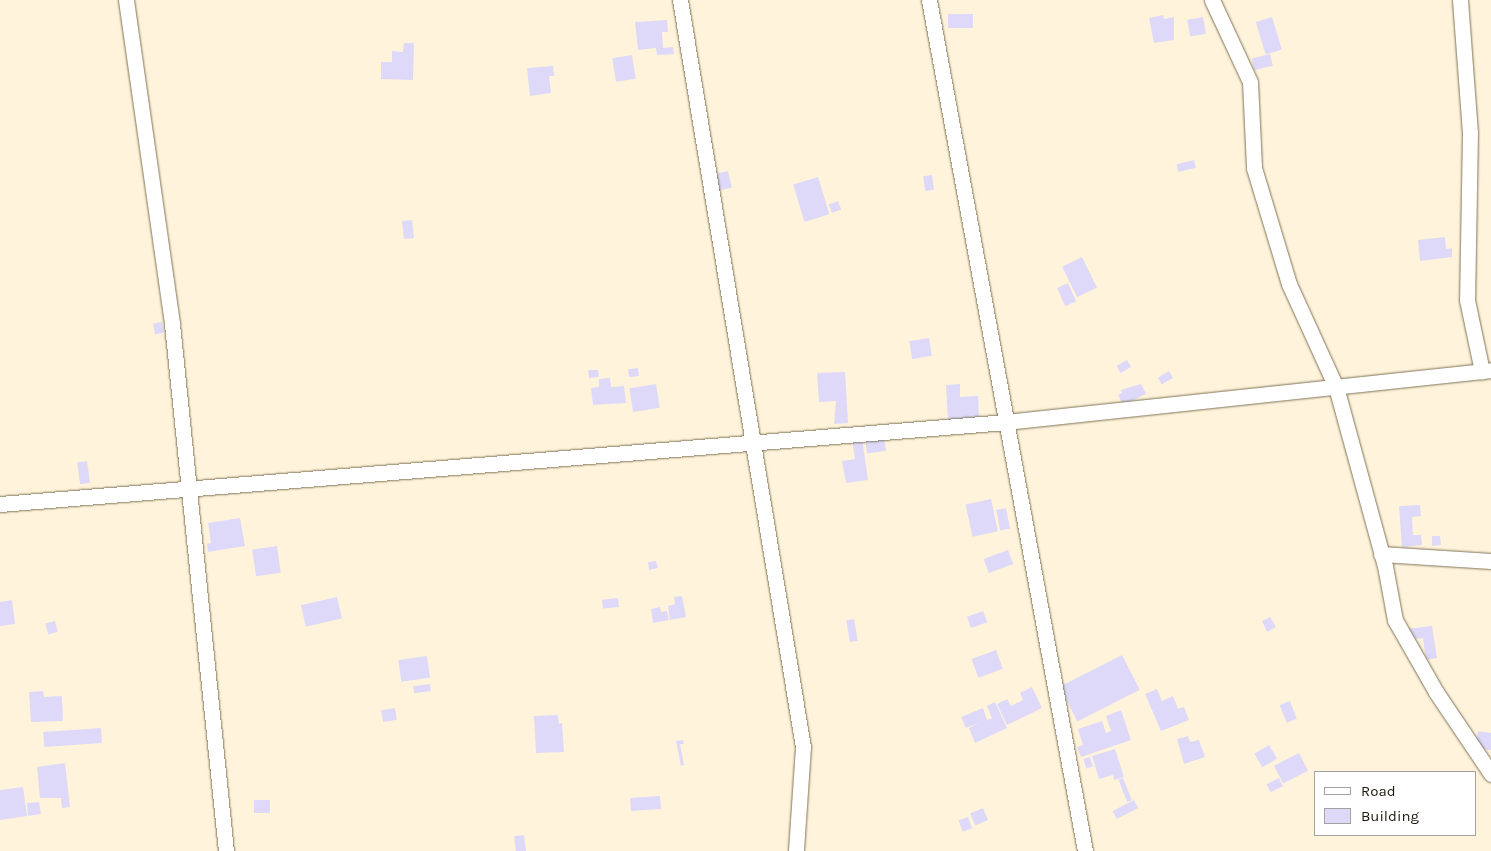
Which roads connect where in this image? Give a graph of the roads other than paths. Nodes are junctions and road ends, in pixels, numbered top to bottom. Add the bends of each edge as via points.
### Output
1 (126, 0) edge
2 (680, 0) edge
3 (929, 0) edge
4 (1212, 0) edge
5 (1460, 0) edge
6 (1486, 370) edge
7 (1336, 386) junction
8 (1006, 422) junction
9 (753, 442) junction
10 (188, 487) junction
11 (0, 504) edge
12 (1381, 554) junction
13 (1491, 561) edge
14 (1489, 767) edge
15 (226, 851) edge
16 (796, 851) edge
17 (1085, 851) edge

1 - 10 street via 172,324
2 - 9 street
3 - 8 street
4 - 7 street via 1250,82 1254,168 1289,284
5 - 6 street via 1470,132 1466,300
6 - 7 street
7 - 8 street
7 - 12 street
8 - 9 street
8 - 17 street
9 - 10 street
9 - 16 street via 803,747
10 - 11 street
10 - 15 street
12 - 13 street
12 - 14 street via 1395,620 1436,692

